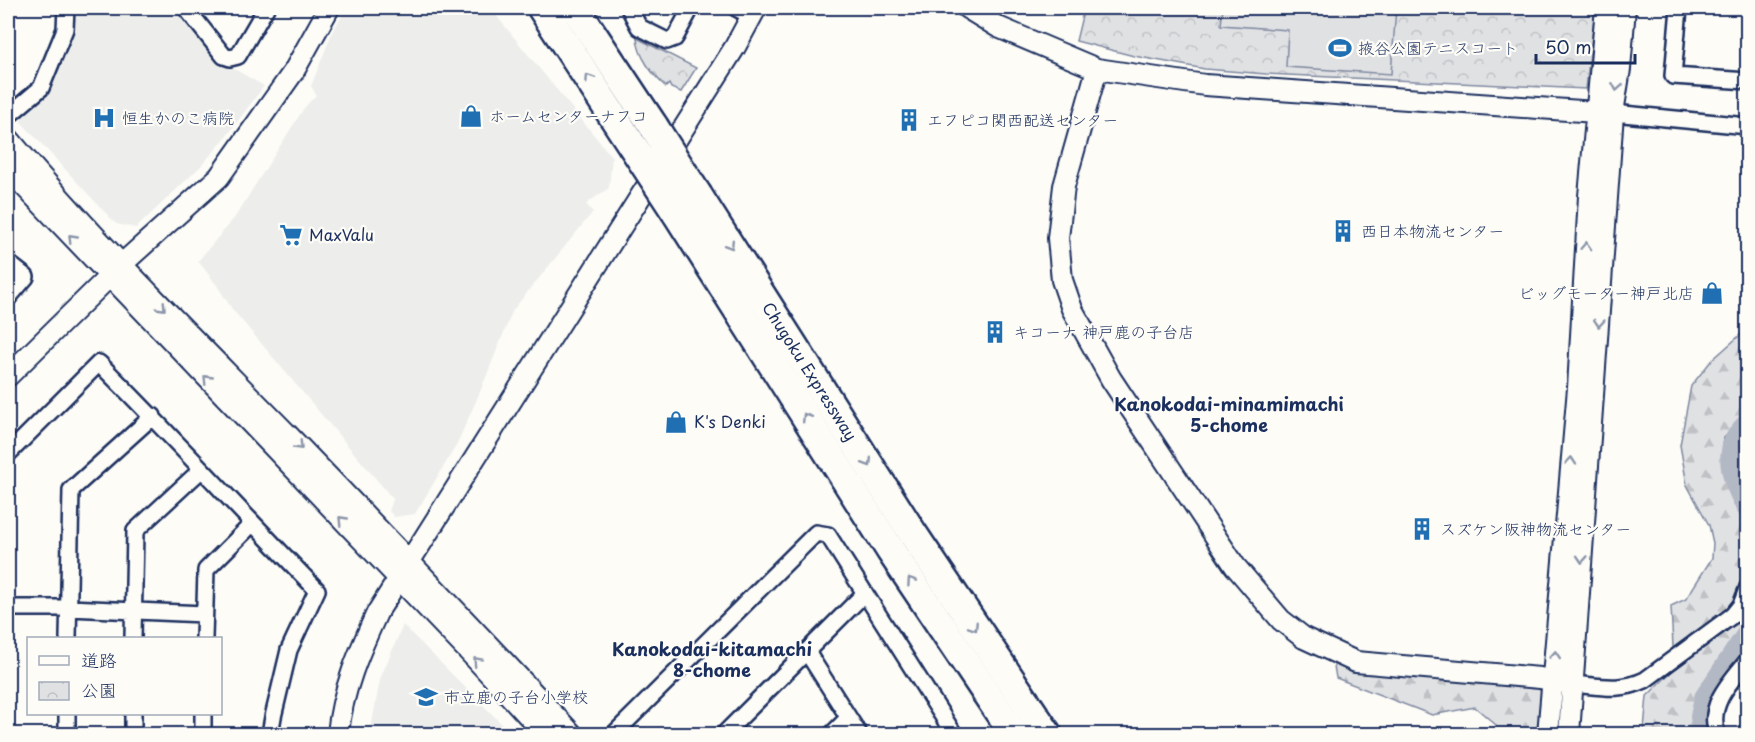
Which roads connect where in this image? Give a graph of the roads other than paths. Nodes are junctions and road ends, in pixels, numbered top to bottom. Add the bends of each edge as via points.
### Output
1 (66, 8) edge
2 (186, 8) edge
3 (266, 8) edge
4 (329, 8) edge
5 (542, 8) edge
6 (575, 8) edge
7 (629, 8) edge
8 (691, 8) edge
9 (967, 8) edge
10 (1606, 8) edge
11 (1625, 8) edge
12 (1679, 8) edge
13 (748, 10) edge
14 (1097, 69) junction
15 (1748, 81) edge
16 (1605, 113) junction
17 (8, 116) edge
18 (1748, 126) edge
19 (8, 138) edge
20 (8, 169) edge
21 (8, 263) edge
22 (116, 271) junction
23 (8, 298) edge
24 (8, 376) edge
25 (153, 417) junction
26 (8, 454) edge
27 (201, 470) junction
28 (252, 524) junction
29 (412, 562) junction
30 (400, 580) junction
31 (1748, 587) edge
32 (865, 593) junction
33 (8, 608) edge
34 (69, 608) junction
35 (133, 612) junction
36 (204, 614) junction
37 (68, 637) edge
38 (133, 637) edge
39 (204, 637) edge
40 (807, 652) junction
41 (1748, 660) edge
42 (1563, 682) junction
43 (67, 715) edge
44 (133, 715) edge
45 (203, 715) edge
46 (848, 718) junction
47 (67, 735) edge
48 (133, 735) edge
49 (203, 735) edge
50 (270, 735) edge
51 (338, 735) edge
52 (545, 735) edge
53 (573, 735) edge
54 (614, 735) edge
55 (724, 735) edge
56 (832, 735) edge
57 (859, 735) edge
58 (954, 735) edge
59 (1014, 735) edge
60 (1047, 735) edge
61 (1548, 735) edge
62 (1569, 735) edge
63 (1717, 735) edge

1 - 17 street via 65,29 40,88
2 - 3 street via 224,56 230,58 238,56
4 - 22 street via 294,71 219,177
59 -> 5 highway, Chugoku Expressway, bridge
6 -> 60 highway, Chugoku Expressway, bridge
7 - 8 street via 639,27 667,41 675,38
9 - 14 street via 998,27
10 - 16 street
11 -> 16 street via 1620,69
12 - 15 street via 1673,76
13 - 29 street via 735,47
14 - 16 street via 1215,86
14 - 42 street via 1064,186 1058,238 1062,280 1072,309 1111,379 1235,566 1281,620 1304,638 1356,662
16 - 18 street
16 - 42 street via 1589,196
19 - 22 street
22 -> 20 street
21 - 23 street via 26,277
22 - 24 street
22 -> 29 street
30 -> 22 street
25 - 26 street via 99,363
25 - 27 street
25 - 34 street via 71,490
27 - 28 street
27 - 35 street via 135,531
28 - 36 street via 206,570
28 - 50 street via 317,590 289,650
29 - 30 street
29 - 53 street
30 - 51 street via 377,613 363,644 340,708
52 -> 30 street
31 - 42 street via 1733,615 1645,680 1620,688
32 - 40 street
32 - 54 street via 828,535 816,533
32 - 58 street
33 - 34 street
34 - 35 street
34 - 37 street
35 - 36 street
35 - 38 street
36 - 39 street
40 - 46 street
40 - 55 street
41 - 63 street via 1727,685 1715,708
42 - 61 street
42 - 62 street
43 - 47 street
44 - 48 street
45 - 49 street
46 - 56 street
46 - 57 street

